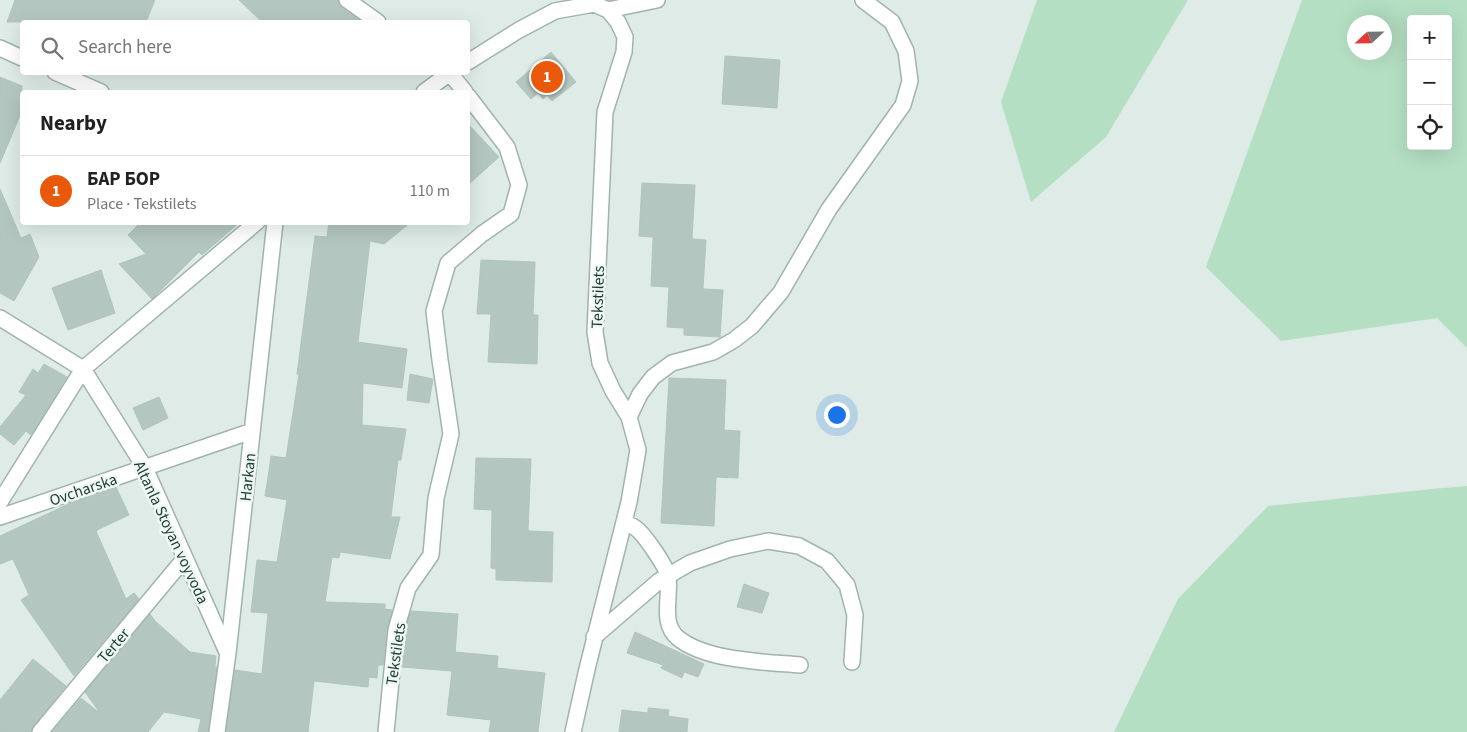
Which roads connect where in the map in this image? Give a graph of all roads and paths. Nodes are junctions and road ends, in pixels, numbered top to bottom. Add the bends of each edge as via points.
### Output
1 (347, 0) edge
2 (657, 0) edge
3 (863, 0) edge
4 (608, 10) junction
5 (375, 20) edge
6 (0, 48) edge
7 (20, 57) edge
8 (470, 61) edge
9 (62, 75) edge
10 (447, 75) edge
11 (452, 75) edge
12 (96, 90) edge
13 (427, 90) edge
14 (463, 90) edge
15 (470, 99) edge
16 (253, 225) edge
17 (275, 225) edge
18 (0, 318) edge
19 (83, 369) junction
20 (630, 417) junction
21 (252, 432) junction
22 (145, 468) junction
23 (0, 502) edge
24 (0, 518) edge
25 (624, 522) junction
26 (186, 558) junction
27 (668, 575) junction
28 (594, 637) junction
29 (228, 653) junction
30 (852, 662) dead end
31 (800, 665) dead end
32 (40, 732) edge
33 (217, 732) edge
34 (386, 732) edge
35 (573, 732) edge

1 - 5 street
2 - 4 street
3 - 20 street via 892,22 906,50 910,81 903,105 828,209 781,292 752,326 713,352 672,363 653,376 640,394
4 - 8 street via 594,4 555,11
4 - 20 street, Tekstilets via 625,37 624,52 605,112 595,332 600,363
6 - 7 street
9 - 12 street
10 - 13 street
11 - 14 street
15 - 34 street, Tekstilets via 507,147 519,185 511,214 448,263 434,311 450,434 436,498 431,555 408,588 396,630
16 - 19 street
17 - 21 street, Harkan
18 - 19 street, Altanla Stoyan voyvoda
19 - 22 street, Altanla Stoyan voyvoda
19 - 23 street
20 - 25 street, Tekstilets via 638,450
21 - 22 street, Ovcharska
21 - 29 street, Harkan
22 - 24 street, Ovcharska
22 - 26 street, Altanla Stoyan voyvoda
25 - 27 street via 635,527 653,548
25 - 28 street, Tekstilets
26 - 29 street, Altanla Stoyan voyvoda
26 - 32 street, Terter
27 - 28 street
27 - 30 street via 690,563 730,549 768,541 799,546 827,560 847,585 855,615
27 - 31 street via 668,622 678,638 729,659
28 - 35 street, Tekstilets
29 - 33 street, Harkan

